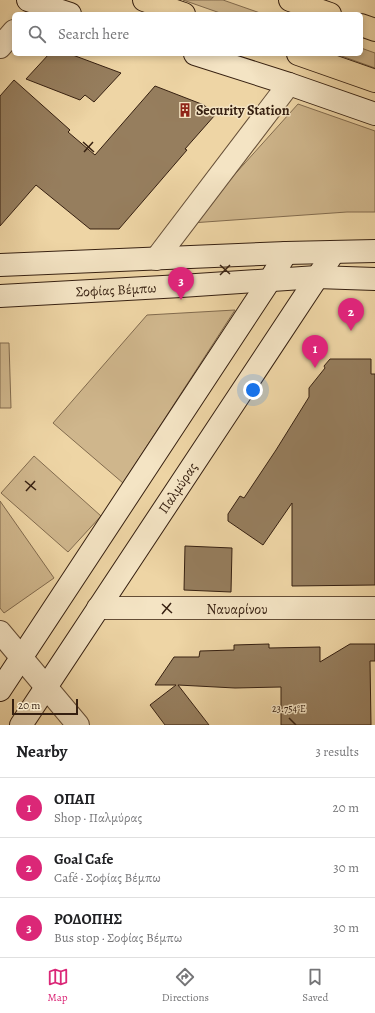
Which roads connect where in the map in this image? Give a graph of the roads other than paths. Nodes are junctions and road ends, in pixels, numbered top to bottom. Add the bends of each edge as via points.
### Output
1 (144, 0) edge
2 (290, 0) edge
3 (31, 6) edge
4 (60, 12) edge
5 (178, 12) edge
6 (324, 12) edge
7 (363, 26) edge
8 (375, 30) edge
9 (12, 33) edge
10 (0, 47) edge
11 (201, 56) edge
12 (304, 56) edge
13 (375, 81) edge
14 (289, 84) junction
15 (375, 114) edge
16 (375, 251) edge
17 (334, 252) junction
18 (286, 253) junction
19 (156, 259) junction
20 (0, 265) edge
21 (317, 277) junction
22 (375, 279) edge
23 (270, 280) junction
24 (0, 296) edge
25 (98, 608) junction
26 (375, 608) edge
27 (0, 632) edge
28 (21, 658) junction
29 (46, 688) junction
30 (0, 690) edge
31 (21, 725) edge
32 (78, 725) edge

1 - 5 main road
2 - 6 main road
3 - 4 main road
7 - 8 main road
9 - 10 main road
11 - 14 main road
12 - 13 main road
14 - 15 main road
14 - 19 main road
16 - 17 main road, Σοφίας Βέμπω
17 - 18 main road, Σοφίας Βέμπω
17 - 21 main road, Παλμύρας
18 - 19 main road, Σοφίας Βέμπω
18 - 23 main road
19 - 20 main road, Σοφίας Βέμπω
21 - 22 main road, Σοφίας Βέμπω
21 - 23 main road, Σοφίας Βέμπω
21 - 25 main road, Παλμύρας
23 - 24 main road, Σοφίας Βέμπω
23 - 28 main road
25 - 26 main road, Ναυαρίνου
25 - 29 main road, Παλμύρας
27 - 28 main road
28 - 29 main road
28 - 30 main road
29 - 31 main road, Παλμύρας
29 - 32 main road

